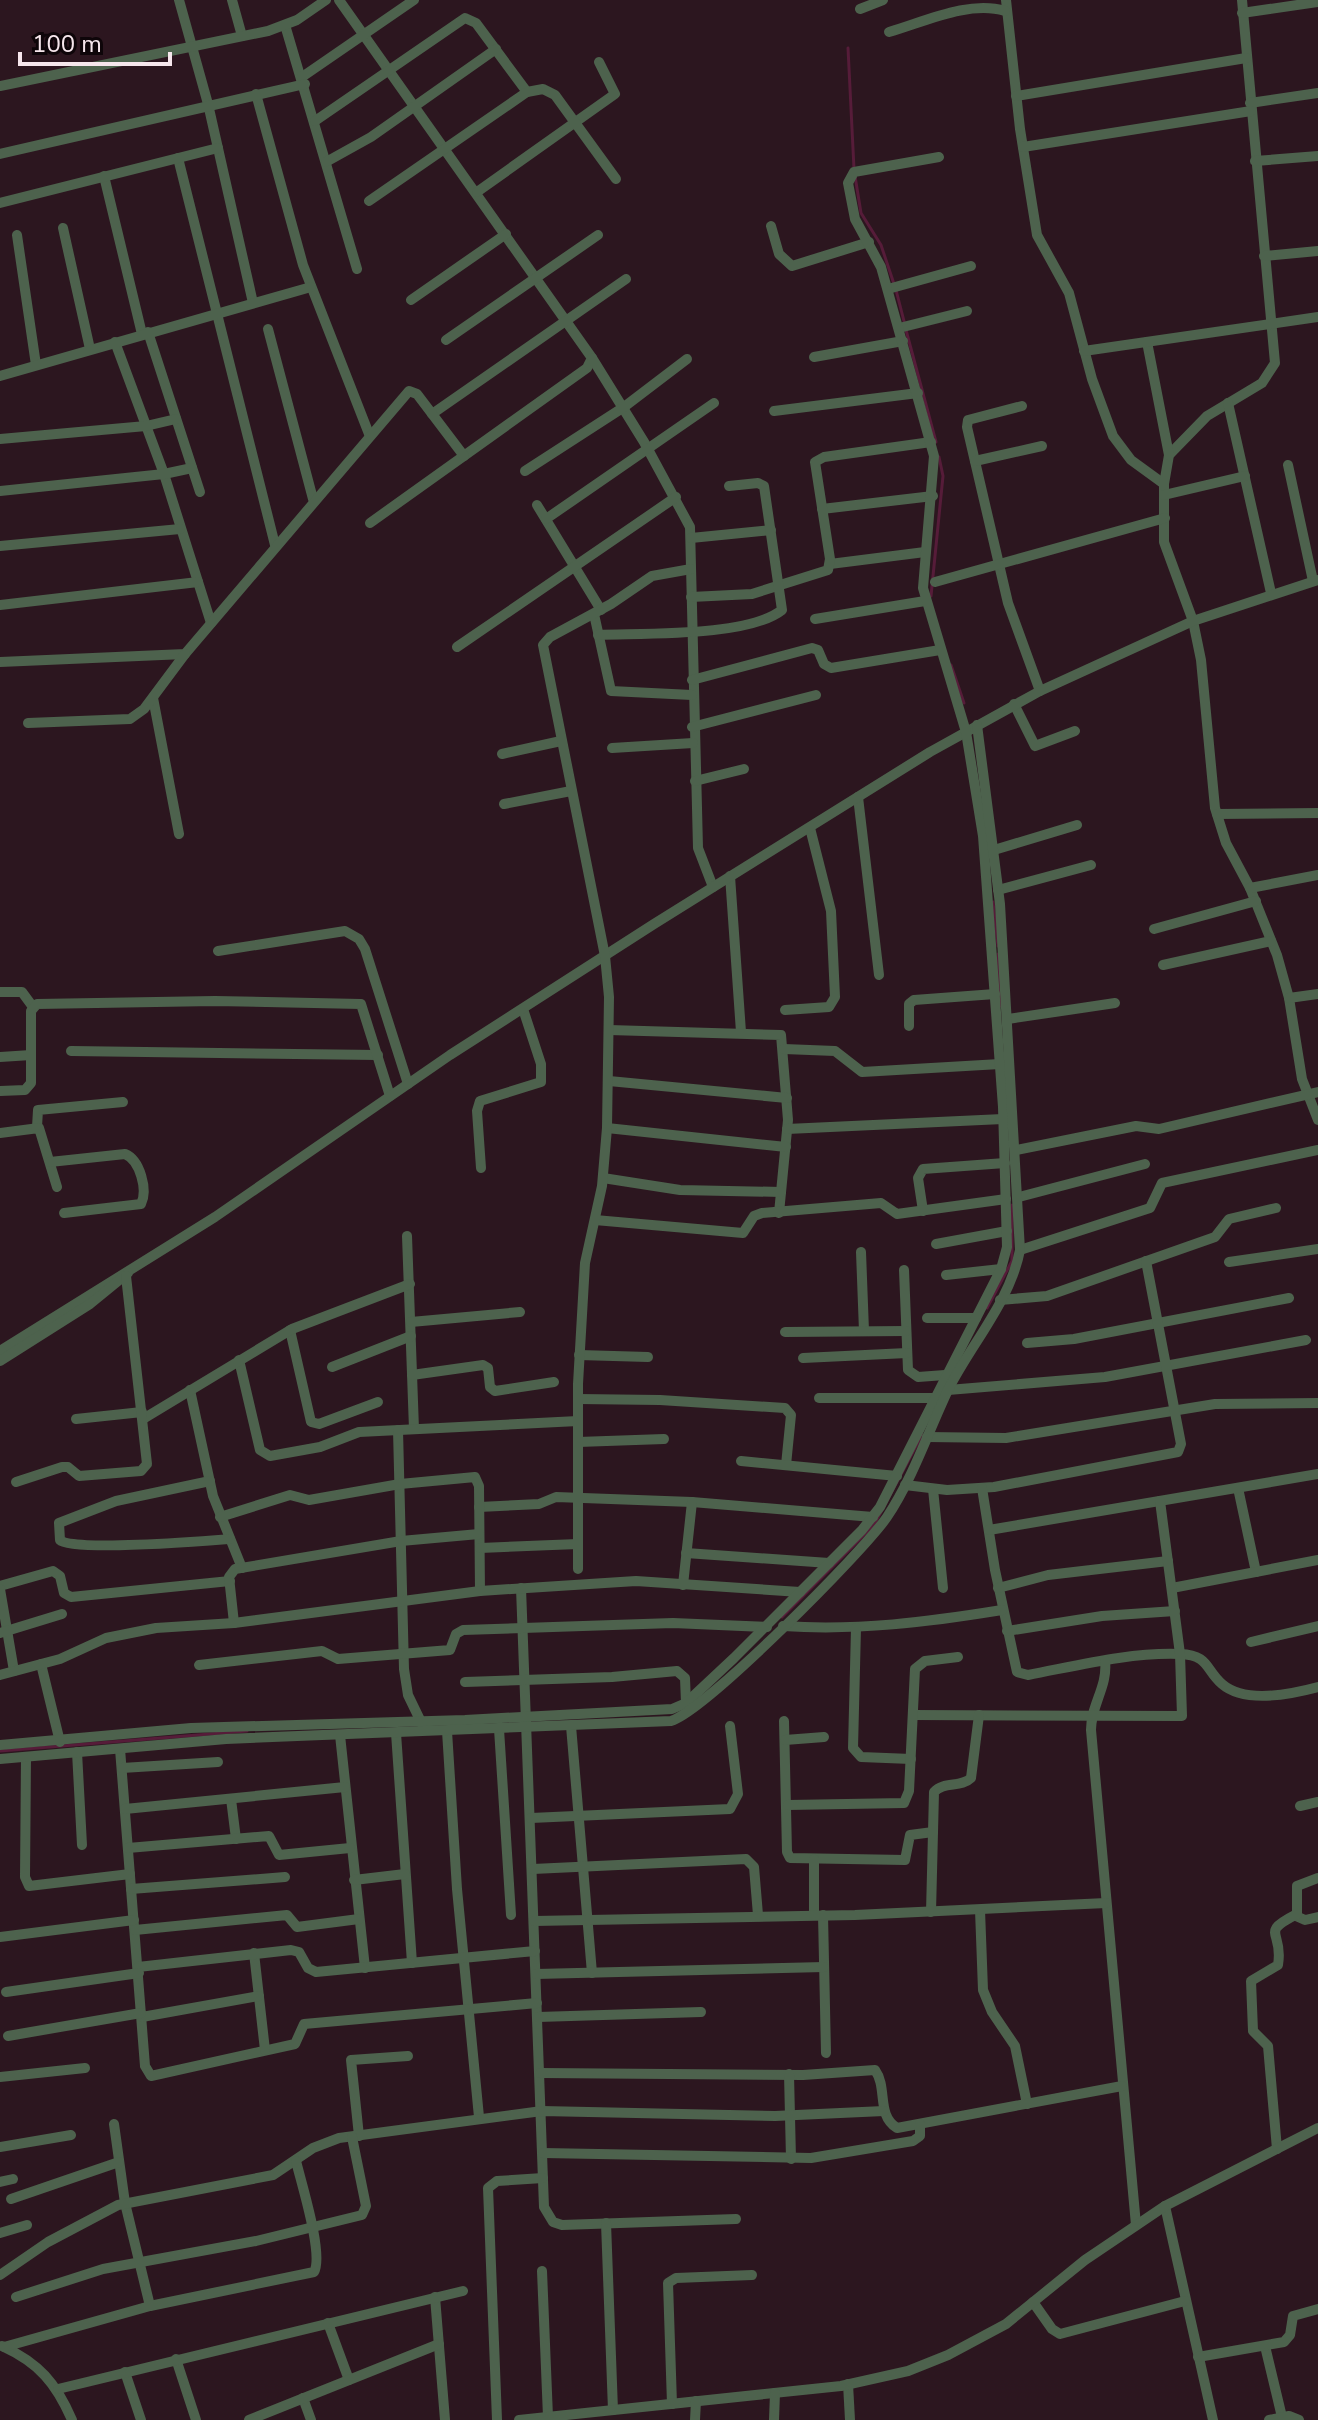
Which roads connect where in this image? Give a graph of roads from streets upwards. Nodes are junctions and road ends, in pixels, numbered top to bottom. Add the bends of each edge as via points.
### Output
1 (179, 0) edge
2 (232, 0) edge
3 (326, 0) edge
4 (339, 0) edge
5 (414, 0) edge
6 (883, 0) edge
7 (1242, 0) edge
8 (1318, 2) edge
9 (958, 5) edge
10 (1006, 5) edge
11 (860, 9) dead end
12 (1242, 13) junction
13 (285, 25) junction
14 (889, 32) dead end
15 (242, 36) junction
16 (365, 36) junction
17 (193, 45) junction
18 (496, 49) junction
19 (1246, 58) junction
20 (599, 62) dead end
21 (390, 71) junction
22 (304, 81) junction
23 (0, 86) edge
24 (527, 92) junction
25 (1318, 93) edge
26 (256, 94) junction
27 (1016, 96) junction
28 (208, 104) junction
29 (416, 106) junction
30 (1250, 107) junction
31 (315, 121) junction
32 (576, 122) junction
33 (1023, 147) junction
34 (218, 148) junction
35 (445, 148) junction
36 (0, 154) edge
37 (1318, 156) edge
38 (939, 157) dead end
39 (178, 158) junction
40 (1255, 161) junction
41 (326, 162) junction
42 (104, 176) junction
43 (616, 179) dead end
44 (477, 192) junction
45 (369, 201) dead end
46 (0, 203) edge
47 (771, 226) dead end
48 (63, 228) dead end
49 (506, 234) junction
50 (17, 235) dead end
51 (598, 235) dead end
52 (869, 242) junction
53 (1318, 251) edge
54 (1264, 256) junction
55 (971, 266) dead end
56 (357, 269) dead end
57 (537, 277) junction
58 (626, 279) dead end
59 (311, 287) junction
60 (888, 289) junction
61 (411, 300) dead end
62 (253, 303) junction
63 (967, 311) dead end
64 (216, 313) junction
65 (1318, 317) edge
66 (568, 319) junction
67 (1274, 322) junction
68 (899, 328) junction
69 (268, 329) dead end
70 (145, 333) junction
71 (446, 340) dead end
72 (903, 341) junction
73 (115, 342) junction
74 (1147, 342) junction
75 (90, 349) junction
76 (1084, 351) junction
77 (814, 357) dead end
78 (592, 358) junction
79 (687, 359) dead end
80 (36, 365) junction
81 (0, 376) edge
82 (918, 393) junction
83 (714, 403) dead end
84 (1228, 403) junction
85 (1022, 406) dead end
86 (624, 407) junction
87 (774, 411) dead end
88 (432, 414) junction
89 (176, 419) junction
90 (146, 426) junction
91 (369, 434) junction
92 (0, 439) edge
93 (931, 442) junction
94 (1042, 446) dead end
95 (649, 451) junction
96 (1169, 455) junction
97 (464, 456) junction
98 (975, 461) junction
99 (1288, 465) dead end
100 (192, 468) junction
101 (525, 471) dead end
102 (164, 474) junction
103 (1245, 476) junction
104 (729, 486) dead end
105 (1164, 490) junction
106 (0, 491) edge
107 (200, 492) dead end
108 (933, 496) junction
109 (676, 497) junction
110 (313, 499) junction
111 (537, 505) dead end
112 (822, 509) junction
113 (1165, 518) junction
114 (546, 519) junction
115 (370, 523) dead end
116 (180, 529) junction
117 (771, 530) junction
118 (691, 538) junction
119 (275, 545) junction
120 (0, 546) edge
121 (925, 552) junction
122 (830, 564) junction
123 (1000, 564) junction
124 (574, 565) junction
125 (691, 569) junction
126 (1315, 580) edge
127 (198, 582) junction
128 (935, 582) dead end
129 (780, 586) junction
130 (1271, 593) junction
131 (691, 597) junction
132 (925, 601) junction
133 (0, 605) edge
134 (598, 612) junction
135 (815, 619) dead end
136 (1193, 621) junction
137 (211, 623) junction
138 (691, 633) junction
139 (598, 635) junction
140 (457, 647) dead end
141 (940, 650) junction
142 (185, 654) junction
143 (0, 662) edge
144 (692, 680) junction
145 (1040, 691) junction
146 (692, 695) junction
147 (816, 695) dead end
148 (153, 698) junction
149 (1014, 704) junction
150 (28, 723) dead end
151 (977, 725) junction
152 (692, 727) junction
153 (1075, 731) dead end
154 (966, 732) junction
155 (561, 741) junction
156 (693, 743) junction
157 (612, 748) dead end
158 (502, 754) dead end
159 (744, 769) dead end
160 (695, 781) junction
161 (571, 791) junction
162 (858, 797) junction
163 (504, 804) dead end
164 (1318, 813) edge
165 (1217, 814) junction
166 (1077, 825) dead end
167 (810, 828) junction
168 (179, 834) dead end
169 (994, 850) junction
170 (1091, 865) dead end
171 (1318, 875) edge
172 (730, 876) junction
173 (713, 887) junction
174 (1250, 888) junction
175 (998, 890) junction
176 (1256, 901) junction
177 (1154, 929) dead end
178 (1271, 941) junction
179 (218, 951) dead end
180 (605, 956) junction
181 (1163, 965) dead end
182 (879, 975) dead end
183 (0, 992) edge
184 (995, 994) junction
185 (1318, 994) edge
186 (1289, 998) junction
187 (1115, 1003) dead end
188 (33, 1007) junction
189 (523, 1009) junction
190 (785, 1010) dead end
191 (1008, 1019) junction
192 (909, 1026) dead end
193 (609, 1030) junction
194 (741, 1032) junction
195 (784, 1049) junction
196 (71, 1051) dead end
197 (31, 1055) junction
198 (378, 1055) junction
199 (0, 1057) edge
200 (1000, 1064) junction
201 (609, 1081) junction
202 (408, 1084) junction
203 (0, 1091) edge
204 (1318, 1092) edge
205 (1306, 1094) junction
206 (390, 1096) junction
207 (787, 1098) junction
208 (123, 1102) dead end
209 (1003, 1119) junction
210 (1318, 1120) edge
211 (37, 1127) junction
212 (607, 1128) junction
213 (787, 1129) junction
214 (0, 1133) edge
215 (786, 1147) junction
216 (1016, 1150) junction
217 (1318, 1150) edge
218 (50, 1162) junction
219 (1005, 1163) junction
220 (1145, 1164) dead end
221 (481, 1168) dead end
222 (603, 1178) junction
223 (57, 1187) dead end
224 (781, 1192) junction
225 (1019, 1197) junction
226 (1006, 1199) junction
227 (1276, 1208) dead end
228 (923, 1211) junction
229 (64, 1213) dead end
230 (779, 1213) junction
231 (595, 1220) junction
232 (1007, 1231) junction
233 (407, 1236) dead end
234 (936, 1244) dead end
235 (1318, 1249) edge
236 (1020, 1250) junction
237 (861, 1252) dead end
238 (1146, 1261) junction
239 (1229, 1262) dead end
240 (1001, 1269) junction
241 (904, 1270) dead end
242 (128, 1274) junction
243 (946, 1275) dead end
244 (410, 1284) junction
245 (1289, 1298) dead end
246 (1000, 1300) junction
247 (520, 1312) dead end
248 (927, 1318) dead end
249 (976, 1318) junction
250 (411, 1322) junction
251 (1158, 1324) junction
252 (290, 1330) junction
253 (864, 1331) junction
254 (906, 1331) junction
255 (785, 1332) dead end
256 (411, 1336) junction
257 (1306, 1340) dead end
258 (1027, 1343) dead end
259 (0, 1351) edge
260 (907, 1353) junction
261 (579, 1355) junction
262 (648, 1357) dead end
263 (803, 1358) dead end
264 (239, 1360) junction
265 (0, 1361) edge
266 (1164, 1366) junction
267 (332, 1367) dead end
268 (412, 1375) junction
269 (945, 1375) junction
270 (554, 1382) dead end
271 (190, 1390) junction
272 (948, 1390) junction
273 (819, 1398) dead end
274 (934, 1398) junction
275 (578, 1399) junction
276 (378, 1402) dead end
277 (1318, 1403) edge
278 (1173, 1409) junction
279 (143, 1416) junction
280 (76, 1419) dead end
281 (578, 1421) junction
282 (414, 1429) junction
283 (398, 1430) junction
284 (927, 1437) junction
285 (664, 1439) dead end
286 (578, 1442) junction
287 (741, 1461) dead end
288 (786, 1465) junction
289 (1318, 1474) edge
290 (897, 1476) junction
291 (210, 1481) junction
292 (16, 1482) dead end
293 (400, 1484) junction
294 (905, 1485) junction
295 (982, 1488) junction
296 (1238, 1488) junction
297 (933, 1489) junction
298 (578, 1498) junction
299 (1160, 1501) junction
300 (692, 1502) junction
301 (479, 1507) junction
302 (220, 1517) junction
303 (873, 1517) junction
304 (989, 1530) junction
305 (479, 1534) junction
306 (230, 1539) junction
307 (401, 1541) junction
308 (578, 1544) junction
309 (480, 1548) junction
310 (686, 1553) junction
311 (1318, 1560) edge
312 (1168, 1561) junction
313 (829, 1563) junction
314 (242, 1568) junction
315 (578, 1569) dead end
316 (1256, 1572) junction
317 (230, 1581) junction
318 (683, 1585) junction
319 (0, 1587) edge
320 (521, 1588) junction
321 (943, 1588) dead end
322 (998, 1588) junction
323 (1172, 1588) junction
324 (480, 1591) junction
325 (800, 1592) junction
326 (402, 1600) junction
327 (1002, 1610) junction
328 (1175, 1611) junction
329 (62, 1614) dead end
330 (234, 1623) junction
331 (1318, 1626) edge
332 (774, 1628) junction
333 (856, 1628) junction
334 (522, 1630) junction
335 (1007, 1631) junction
336 (4, 1632) edge
337 (1251, 1642) dead end
338 (404, 1654) junction
339 (1180, 1654) junction
340 (958, 1657) dead end
341 (1105, 1661) junction
342 (41, 1664) junction
343 (199, 1665) dead end
344 (14, 1671) junction
345 (0, 1675) edge
346 (523, 1681) junction
347 (465, 1682) dead end
348 (1318, 1687) edge
349 (686, 1703) junction
350 (913, 1715) junction
351 (979, 1715) junction
352 (1091, 1717) junction
353 (784, 1721) dead end
354 (524, 1722) junction
355 (422, 1726) junction
356 (571, 1726) junction
357 (730, 1726) dead end
358 (499, 1729) junction
359 (447, 1731) junction
360 (396, 1733) junction
361 (340, 1735) junction
362 (824, 1737) dead end
363 (785, 1740) junction
364 (60, 1742) junction
365 (0, 1745) edge
366 (120, 1749) junction
367 (77, 1752) junction
368 (26, 1757) junction
369 (0, 1759) edge
370 (911, 1759) junction
371 (218, 1762) dead end
372 (122, 1768) junction
373 (345, 1787) junction
374 (231, 1799) junction
375 (1318, 1803) edge
376 (788, 1805) junction
377 (1300, 1806) dead end
378 (125, 1809) junction
379 (580, 1816) junction
380 (531, 1818) junction
381 (933, 1832) junction
382 (236, 1839) junction
383 (82, 1845) dead end
384 (128, 1848) junction
385 (350, 1848) junction
386 (814, 1859) junction
387 (583, 1867) junction
388 (533, 1869) junction
389 (130, 1874) junction
390 (405, 1874) junction
391 (285, 1877) dead end
392 (1318, 1878) edge
393 (354, 1880) junction
394 (131, 1889) junction
395 (1106, 1903) junction
396 (980, 1910) junction
397 (931, 1912) junction
398 (511, 1915) dead end
399 (758, 1915) junction
400 (818, 1915) junction
401 (1296, 1916) junction
402 (1318, 1917) edge
403 (359, 1919) junction
404 (587, 1919) junction
405 (534, 1921) junction
406 (135, 1925) junction
407 (0, 1937) edge
408 (535, 1951) junction
409 (254, 1953) junction
410 (464, 1957) junction
411 (412, 1963) junction
412 (824, 1967) junction
413 (365, 1968) junction
414 (138, 1970) junction
415 (592, 1973) junction
416 (536, 1974) junction
417 (6, 1992) dead end
418 (259, 1996) junction
419 (537, 2003) junction
420 (469, 2010) junction
421 (701, 2012) dead end
422 (142, 2015) junction
423 (538, 2017) junction
424 (8, 2036) dead end
425 (265, 2050) junction
426 (826, 2053) dead end
427 (408, 2056) dead end
428 (85, 2068) dead end
429 (540, 2073) junction
430 (789, 2074) junction
431 (0, 2077) edge
432 (1122, 2086) junction
433 (1027, 2104) junction
434 (542, 2111) junction
435 (884, 2111) junction
436 (792, 2115) junction
437 (479, 2117) junction
438 (114, 2124) dead end
439 (920, 2124) junction
440 (1318, 2128) edge
441 (71, 2135) dead end
442 (355, 2136) junction
443 (0, 2147) edge
444 (1277, 2149) junction
445 (543, 2153) junction
446 (791, 2159) junction
447 (296, 2161) junction
448 (119, 2162) junction
449 (543, 2178) junction
450 (13, 2179) dead end
451 (0, 2182) edge
452 (11, 2199) dead end
453 (125, 2203) junction
454 (1165, 2206) junction
455 (736, 2219) dead end
456 (606, 2223) junction
457 (27, 2225) dead end
458 (1136, 2225) junction
459 (311, 2226) junction
460 (0, 2233) edge
461 (140, 2261) junction
462 (542, 2271) dead end
463 (0, 2275) edge
464 (752, 2275) dead end
465 (463, 2291) dead end
466 (16, 2297) dead end
467 (435, 2297) junction
468 (1185, 2301) junction
469 (1033, 2302) junction
470 (150, 2306) junction
471 (1318, 2309) edge
472 (328, 2323) junction
473 (439, 2344) junction
474 (2, 2346) edge
475 (1265, 2346) junction
476 (1198, 2357) junction
477 (176, 2359) junction
478 (125, 2372) junction
479 (349, 2380) junction
480 (848, 2384) junction
481 (58, 2389) junction
482 (775, 2393) junction
483 (303, 2398) junction
484 (696, 2401) junction
485 (672, 2404) junction
486 (608, 2414) edge
487 (548, 2417) junction
488 (1282, 2417) junction
489 (72, 2420) edge
490 (141, 2420) edge
491 (196, 2420) edge
492 (249, 2420) edge
493 (311, 2420) edge
494 (445, 2420) edge
495 (497, 2420) edge
496 (519, 2420) edge
497 (695, 2420) edge
498 (774, 2420) edge
499 (850, 2420) edge
500 (1213, 2420) edge
501 (1269, 2420) edge
502 (1299, 2420) edge

1 - 17 street
2 - 15 street
3 - 13 street
4 - 16 street
5 - 16 street
6 - 11 street
7 - 12 street
8 - 12 street
9 - 10 street
9 - 14 street
10 - 27 street
12 - 19 street
13 - 15 street
13 - 22 street
15 - 17 street
16 - 21 street
16 - 22 street
17 - 23 street
17 - 28 street
18 - 21 street via 476,23 465,18
18 - 24 street
18 - 29 street
19 - 27 street
19 - 30 street
20 - 32 street via 615,94
21 - 29 street
21 - 31 street
22 - 26 street
22 - 31 street
24 - 32 street via 549,90
24 - 35 street
25 - 30 street
26 - 28 street
26 - 59 street
27 - 33 street
28 - 34 street
28 - 36 street
29 - 35 street
29 - 41 street
30 - 33 street
30 - 40 street
31 - 41 street
32 - 43 street
32 - 44 street
33 - 76 street via 1037,235 1069,293
34 - 39 street
34 - 62 street
35 - 44 street
35 - 45 street
37 - 40 street
38 - 52 street via 850,175 853,213
39 - 42 street
39 - 64 street
40 - 54 street
41 - 56 street
42 - 46 street
42 - 70 street
44 - 49 street
47 - 52 street via 782,260 792,266
48 - 75 street
49 - 57 street
49 - 61 street
50 - 80 street
51 - 57 street
52 - 60 street
53 - 54 street
54 - 67 street
55 - 60 street
57 - 66 street
57 - 71 street
58 - 66 street
59 - 62 street
59 - 91 street
60 - 68 street
62 - 64 street
63 - 68 street
64 - 70 street
64 - 119 street
65 - 67 street
66 - 78 street
66 - 88 street
67 - 74 street
67 - 84 street via 1276,353 1270,374
68 - 72 street
69 - 110 street
70 - 73 street
70 - 89 street
72 - 77 street
72 - 82 street
73 - 75 street
73 - 90 street
74 - 76 street
74 - 96 street
75 - 80 street
76 - 105 street via 1118,446
78 - 86 street
78 - 97 street via 587,368
79 - 86 street
80 - 81 street
82 - 87 street
82 - 93 street
83 - 95 street
84 - 96 street via 1190,429
84 - 103 street
85 - 98 street via 968,420
86 - 95 street
86 - 101 street
88 - 91 street via 409,391
88 - 97 street
89 - 90 street
89 - 100 street
90 - 92 street
90 - 102 street
91 - 110 street
93 - 108 street
93 - 112 street via 818,459 814,465
94 - 98 street
95 - 109 street
95 - 114 street
96 - 105 street
97 - 115 street
98 - 123 street
99 - 126 street
100 - 102 street
100 - 107 street
102 - 106 street
102 - 116 street
103 - 105 street
103 - 130 street
104 - 117 street via 764,486
105 - 113 street
108 - 112 street
108 - 121 street
109 - 118 street
109 - 124 street
110 - 119 street
111 - 114 street
112 - 122 street
113 - 123 street
113 - 136 street via 1166,556
114 - 124 street
116 - 120 street
116 - 127 street
117 - 118 street
117 - 129 street
118 - 125 street
119 - 137 street
121 - 122 street
121 - 132 street
122 - 129 street via 824,573
123 - 128 street
123 - 145 street via 1017,633
124 - 134 street
124 - 140 street
125 - 131 street
125 - 134 street via 652,576
126 - 130 street
127 - 133 street
127 - 137 street
129 - 131 street
129 - 138 street via 779,613
130 - 136 street
131 - 138 street
132 - 135 street
132 - 141 street
134 - 139 street
134 - 155 street via 543,645
136 - 145 street
136 - 165 street
137 - 142 street
138 - 139 street
138 - 144 street
139 - 146 street via 614,693
141 - 144 street via 831,668 812,648
141 - 154 street
142 - 143 street
142 - 148 street
144 - 146 street
145 - 149 street
146 - 152 street
147 - 152 street
148 - 150 street via 130,719
148 - 168 street
149 - 151 street
149 - 153 street via 1035,746
151 - 154 street
151 - 169 street
152 - 156 street
154 - 162 street
154 - 184 street via 983,836
155 - 158 street
155 - 161 street
156 - 157 street
156 - 160 street
159 - 160 street
160 - 173 street via 700,858
161 - 163 street
161 - 180 street
162 - 167 street
162 - 182 street
164 - 165 street
165 - 174 street
166 - 169 street
167 - 172 street
167 - 190 street via 831,911 835,997 829,1007
169 - 175 street
170 - 175 street
171 - 174 street
172 - 173 street
172 - 194 street
173 - 180 street
174 - 176 street
175 - 191 street
176 - 177 street
176 - 178 street
178 - 181 street
178 - 186 street
179 - 202 street via 352,933 365,949
180 - 189 street
180 - 193 street
183 - 188 street via 22,992
184 - 192 street via 914,1000 909,1004
184 - 200 street
185 - 186 street
186 - 205 street
187 - 191 street
188 - 197 street
188 - 198 street via 72,1001 357,1003 366,1012
189 - 202 street
189 - 221 street via 541,1064 541,1082 480,1101
191 - 216 street
193 - 194 street
193 - 201 street
194 - 195 street via 777,1033 784,1039
195 - 200 street via 835,1051 862,1072
195 - 207 street
196 - 198 street
197 - 199 street
197 - 203 street via 29,1088
198 - 206 street
200 - 209 street
201 - 207 street
201 - 212 street
202 - 206 street
204 - 205 street
205 - 210 street
205 - 216 street via 1159,1129 1136,1126
206 - 242 street
207 - 213 street
208 - 211 street via 38,1110
209 - 213 street
209 - 219 street
211 - 214 street
211 - 218 street
212 - 215 street
212 - 222 street
213 - 215 street
215 - 224 street
216 - 225 street
217 - 236 street via 1162,1183 1150,1208
218 - 223 street
218 - 229 street via 125,1154 137,1164 145,1195 141,1204
219 - 226 street
219 - 228 street via 923,1169 918,1178
220 - 225 street
222 - 224 street via 680,1190
222 - 231 street
224 - 230 street
225 - 236 street
226 - 228 street
226 - 232 street
227 - 238 street via 1229,1219 1215,1237
228 - 230 street via 893,1214 881,1203
230 - 231 street via 754,1216 740,1233
231 - 261 street via 585,1263
232 - 234 street
232 - 240 street
233 - 244 street
235 - 239 street
236 - 246 street
237 - 253 street
238 - 246 street via 1047,1296
238 - 251 street
240 - 243 street
240 - 249 street
241 - 254 street
242 - 259 street
242 - 265 street
242 - 279 street
244 - 250 street
244 - 252 street
245 - 251 street
246 - 272 street
247 - 250 street
248 - 249 street
249 - 269 street
250 - 256 street
251 - 258 street
251 - 266 street
252 - 264 street
252 - 276 street via 311,1422 319,1424
253 - 254 street
253 - 255 street
254 - 260 street
256 - 267 street
256 - 268 street
257 - 266 street
260 - 263 street
260 - 269 street via 913,1376
261 - 262 street
261 - 275 street
264 - 271 street
264 - 283 street via 263,1454 320,1447 359,1432
266 - 272 street via 1082,1381
266 - 278 street
268 - 270 street via 483,1365 495,1391
268 - 282 street
269 - 274 street
271 - 279 street
271 - 291 street
272 - 284 street
273 - 274 street
274 - 290 street
275 - 281 street
275 - 288 street via 785,1408 791,1415
277 - 278 street
278 - 284 street via 1006,1438
278 - 295 street via 1181,1444 1173,1454
279 - 280 street
279 - 292 street via 148,1460 141,1471 79,1476 66,1466
281 - 282 street
281 - 286 street
282 - 283 street
283 - 293 street
284 - 294 street
285 - 286 street
286 - 298 street
287 - 288 street
288 - 290 street
289 - 296 street
290 - 303 street
291 - 302 street
291 - 306 street via 98,1506 59,1523 60,1540 133,1548
293 - 301 street via 475,1477
293 - 302 street via 309,1500 290,1495
293 - 307 street
294 - 297 street
294 - 332 street via 876,1532
295 - 297 street
295 - 304 street
296 - 299 street
296 - 316 street
297 - 321 street
298 - 300 street
298 - 301 street
298 - 308 street
299 - 304 street
299 - 312 street
300 - 303 street
300 - 310 street
301 - 305 street
302 - 306 street
303 - 313 street
304 - 322 street
305 - 307 street
305 - 309 street
306 - 314 street
307 - 314 street
307 - 326 street
308 - 309 street
308 - 315 street
309 - 324 street
310 - 313 street
310 - 318 street
311 - 316 street
312 - 322 street via 1048,1575
312 - 323 street
313 - 325 street
314 - 317 street via 232,1571
316 - 323 street
317 - 319 street via 71,1597 53,1571
317 - 330 street
318 - 320 street via 622,1581
318 - 325 street
319 - 336 street
320 - 324 street
320 - 334 street
322 - 327 street
323 - 328 street
324 - 326 street
325 - 332 street
326 - 330 street
326 - 338 street
327 - 333 street
327 - 335 street
328 - 335 street
328 - 339 street
329 - 336 street
330 - 342 street via 124,1634
331 - 337 street
332 - 333 street
332 - 334 street via 673,1623
332 - 349 street
332 - 356 street via 681,1718
333 - 370 street via 853,1748 861,1757
334 - 338 street via 459,1631 450,1650
334 - 346 street
335 - 341 street via 1013,1666 1022,1674
336 - 344 street
338 - 343 street via 338,1659 322,1651
338 - 355 street via 408,1695
339 - 341 street
339 - 348 street via 1203,1660 1222,1684 1241,1692 1287,1694
339 - 352 street via 1182,1716
340 - 350 street via 919,1663
341 - 352 street via 1107,1678
342 - 344 street
342 - 364 street
344 - 345 street
346 - 347 street
346 - 349 street via 681,1671
346 - 354 street
349 - 354 street via 666,1710
350 - 351 street
350 - 370 street
351 - 352 street
351 - 381 street via 971,1778 936,1789
352 - 395 street
353 - 363 street
354 - 355 street
354 - 356 street
354 - 358 street
354 - 380 street
355 - 359 street
355 - 360 street
355 - 364 street via 191,1728
356 - 379 street
357 - 379 street via 738,1794 730,1809
358 - 359 street
358 - 398 street
359 - 410 street
360 - 361 street
360 - 390 street
361 - 366 street
361 - 373 street
362 - 363 street
363 - 376 street
364 - 365 street
366 - 367 street
366 - 372 street
367 - 368 street
367 - 383 street
368 - 369 street
368 - 389 street via 29,1886
370 - 376 street via 904,1803
371 - 372 street
372 - 378 street
373 - 374 street
373 - 385 street
374 - 378 street
374 - 382 street
375 - 377 street
376 - 386 street via 788,1854
378 - 384 street
379 - 380 street
379 - 387 street
380 - 388 street
381 - 386 street via 910,1835 905,1860
381 - 397 street
382 - 384 street
382 - 385 street via 269,1836 279,1855
384 - 389 street
385 - 393 street
386 - 400 street
387 - 388 street
387 - 399 street via 746,1859 754,1867
387 - 404 street
388 - 405 street
389 - 394 street
390 - 393 street
390 - 411 street
391 - 394 street
392 - 401 street via 1297,1886
393 - 403 street
394 - 406 street
395 - 396 street
395 - 432 street
396 - 397 street
396 - 433 street via 983,1990 1015,2046
397 - 400 street
399 - 400 street
399 - 404 street
400 - 412 street
401 - 402 street
401 - 444 street via 1276,1924 1278,1965 1251,1981 1253,2031 1268,2046
403 - 406 street via 297,1927 287,1915
403 - 413 street
404 - 405 street
404 - 415 street
405 - 408 street
406 - 407 street
406 - 414 street
408 - 410 street
408 - 416 street
409 - 413 street via 296,1950 316,1972
409 - 414 street
409 - 418 street
410 - 411 street
410 - 420 street
411 - 413 street
412 - 415 street
412 - 426 street
414 - 417 street
414 - 422 street
415 - 416 street
416 - 419 street
418 - 422 street
418 - 425 street
419 - 420 street
419 - 423 street
420 - 425 street via 304,2024 298,2042
420 - 437 street
421 - 423 street
422 - 424 street
422 - 425 street via 145,2066 151,2076
423 - 429 street
427 - 442 street via 351,2060
428 - 431 street
429 - 430 street
429 - 434 street
430 - 435 street via 875,2070
430 - 436 street
432 - 433 street
432 - 458 street
433 - 439 street
434 - 436 street
434 - 437 street
434 - 445 street
435 - 436 street
435 - 439 street via 897,2128
436 - 446 street
437 - 442 street
438 - 448 street
439 - 446 street via 920,2136 913,2141
440 - 444 street
441 - 443 street
442 - 447 street via 323,2143
442 - 459 street via 366,2211
444 - 454 street
445 - 446 street
445 - 449 street
447 - 453 street via 247,2182
447 - 459 street
448 - 452 street
448 - 453 street
449 - 456 street via 544,2207 553,2222
449 - 495 street via 497,2181 488,2188
450 - 451 street
453 - 461 street
453 - 463 street via 88,2219
454 - 458 street
454 - 468 street
455 - 456 street
456 - 486 street
457 - 460 street
458 - 469 street
459 - 461 street
459 - 470 street via 314,2272
461 - 466 street
461 - 470 street
462 - 487 street
464 - 485 street via 676,2278 668,2283
465 - 467 street
467 - 472 street
467 - 473 street
468 - 469 street via 1060,2334
468 - 476 street
469 - 480 street via 1006,2324 948,2355 908,2371
470 - 474 street
471 - 475 street via 1293,2316 1289,2339
472 - 477 street
472 - 479 street
473 - 479 street
473 - 494 street
474 - 481 street via 38,2366
475 - 476 street
475 - 488 street
476 - 500 street
477 - 478 street
477 - 491 street
478 - 481 street
478 - 490 street
479 - 483 street
480 - 482 street
480 - 499 street
481 - 489 street
482 - 484 street
482 - 498 street
483 - 492 street
483 - 493 street
484 - 485 street
484 - 497 street
485 - 486 street
486 - 487 street
487 - 496 street
488 - 501 street
488 - 502 street

